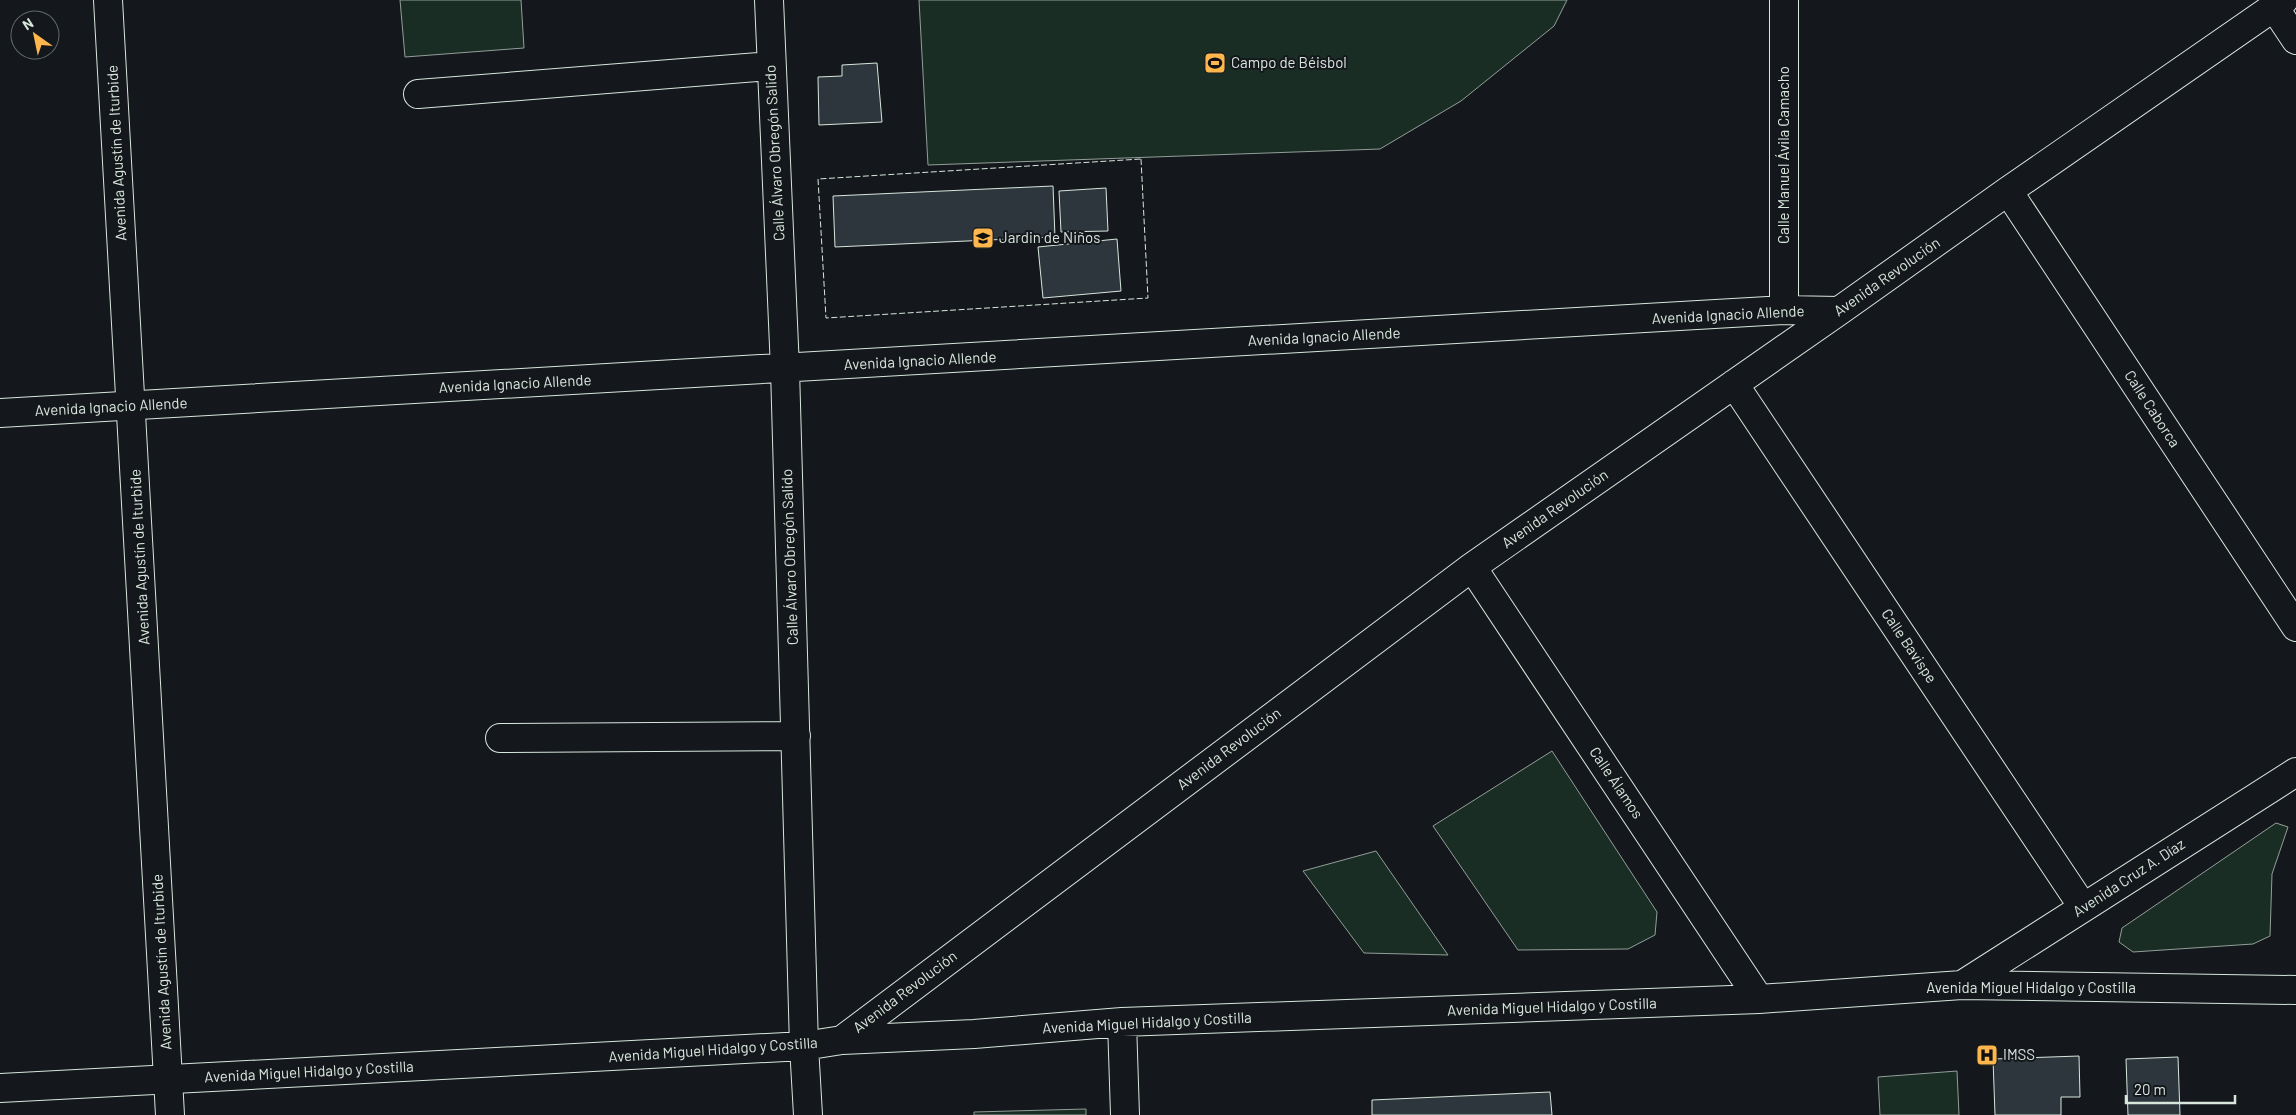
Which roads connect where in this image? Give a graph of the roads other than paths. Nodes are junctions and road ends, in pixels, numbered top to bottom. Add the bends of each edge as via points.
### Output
1 (108, 0) edge
2 (769, 0) edge
3 (1784, 0) edge
4 (2279, 4) edge
5 (2296, 40) edge
6 (772, 66) junction
7 (418, 94) dead end
8 (2008, 191) junction
9 (1784, 310) junction
10 (1839, 311) junction
11 (785, 369) junction
12 (1734, 384) junction
13 (132, 406) junction
14 (0, 413) edge
15 (1472, 567) junction
16 (2296, 627) edge
17 (796, 736) junction
18 (500, 738) dead end
19 (2296, 772) edge
20 (2083, 908) junction
21 (1962, 985) junction
22 (2296, 990) edge
23 (1759, 999) junction
24 (1122, 1022) junction
25 (842, 1040) junction
26 (804, 1046) junction
27 (169, 1080) junction
28 (0, 1088) edge
29 (170, 1115) edge
30 (808, 1115) edge
31 (1125, 1115) edge

1 - 13 street, Avenida Agustín de Iturbide
2 - 6 street, Calle Álvaro Obregón Salido
3 - 9 street, Calle Manuel Ávila Camacho
4 - 5 street
4 - 8 street, Avenida Revolución
6 - 7 street
6 - 11 street, Calle Álvaro Obregón Salido
8 - 10 street, Avenida Revolución
8 - 16 street, Calle Caborca
9 - 10 street, Avenida Ignacio Allende
9 - 11 street, Avenida Ignacio Allende
10 - 12 street, Avenida Revolución
11 - 13 street, Avenida Ignacio Allende
11 - 17 street, Calle Álvaro Obregón Salido
12 - 15 street, Avenida Revolución
12 - 20 street, Calle Bavispe
13 - 14 street, Avenida Ignacio Allende
13 - 27 street, Avenida Agustín de Iturbide
15 - 23 street, Calle Álamos
15 - 25 street, Avenida Revolución
17 - 18 street
17 - 26 street, Calle Álvaro Obregón Salido
19 - 20 street, Avenida Cruz A. Díaz
20 - 21 street, Avenida Cruz A. Díaz
21 - 22 street, Avenida Miguel Hidalgo y Costilla
21 - 23 street, Avenida Miguel Hidalgo y Costilla
23 - 24 street, Avenida Miguel Hidalgo y Costilla
24 - 25 street, Avenida Miguel Hidalgo y Costilla
24 - 31 street
25 - 26 street, Avenida Miguel Hidalgo y Costilla
26 - 27 street, Avenida Miguel Hidalgo y Costilla
26 - 30 street, Calle Álvaro Obregón Salido
27 - 28 street, Avenida Miguel Hidalgo y Costilla
27 - 29 street, Avenida Agustín de Iturbide

